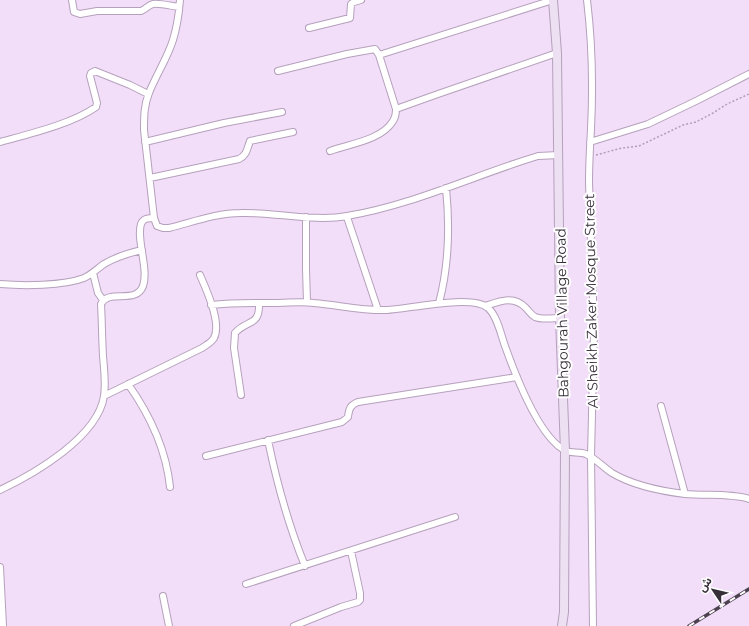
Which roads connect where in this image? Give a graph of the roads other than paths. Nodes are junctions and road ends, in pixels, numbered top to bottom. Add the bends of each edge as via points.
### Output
1 (72, 0) edge
2 (180, 0) edge
3 (361, 0) edge
4 (553, 0) edge
5 (586, 0) edge
6 (179, 7) junction
7 (309, 28) dead end
8 (557, 53) junction
9 (379, 55) junction
10 (278, 71) dead end
11 (749, 74) edge
12 (148, 94) junction
13 (396, 109) junction
14 (282, 112) dead end
15 (293, 132) dead end
16 (0, 142) edge
17 (146, 142) junction
18 (590, 142) junction
19 (330, 151) dead end
20 (559, 155) junction
21 (150, 178) junction
22 (446, 188) junction
23 (347, 216) junction
24 (306, 217) junction
25 (154, 218) junction
26 (142, 250) junction
27 (92, 273) junction
28 (200, 275) dead end
29 (0, 284) edge
30 (103, 300) junction
31 (307, 302) junction
32 (259, 303) junction
33 (439, 303) junction
34 (211, 305) junction
35 (485, 306) junction
36 (378, 310) junction
37 (560, 318) junction
38 (517, 377) junction
39 (128, 384) junction
40 (241, 395) dead end
41 (104, 396) junction
42 (660, 406) dead end
43 (268, 440) junction
44 (567, 451) junction
45 (206, 456) dead end
46 (591, 456) junction
47 (170, 487) dead end
48 (0, 490) edge
49 (685, 494) junction
50 (749, 499) edge
51 (455, 517) dead end
52 (351, 551) junction
53 (305, 566) junction
54 (0, 567) edge
55 (246, 584) dead end
56 (163, 596) dead end
57 (3, 626) edge
58 (169, 626) edge
59 (294, 626) edge
60 (562, 626) edge
61 (593, 626) edge

1 - 6 street via 74,12 80,14 97,11 141,11 156,4
2 - 6 street
3 - 7 street via 351,4 350,18
4 - 8 street, Bahgourah Village Road
4 - 9 street
5 - 18 street, Al Sheikh Zaker Mosque Street via 591,80
6 - 12 street via 174,39
8 - 13 street
8 - 20 street, Bahgourah Village Road
9 - 10 street via 373,49
9 - 13 street
11 - 18 street via 648,124
12 - 16 street via 95,71 90,76 96,107 75,118
12 - 17 street via 144,118
13 - 19 street via 394,120 379,135
14 - 17 street via 224,122
15 - 21 street via 250,141 246,153 238,159
17 - 21 street
18 - 46 street, Al Sheikh Zaker Mosque Street via 594,329
20 - 22 street via 538,156
20 - 37 street, Bahgourah Village Road
21 - 25 street
22 - 23 street
22 - 33 street via 449,234
23 - 24 street
23 - 36 street
24 - 25 street via 241,213 211,216 163,228 157,226
24 - 31 street
25 - 26 street via 147,218 141,224
26 - 27 street via 112,260
26 - 30 street via 144,279 141,289 133,296
27 - 29 street via 84,278 42,285
27 - 30 street
28 - 34 street
30 - 41 street via 101,304
31 - 32 street
31 - 36 street
32 - 34 street
32 - 40 street via 255,320 242,326 235,333 234,348
33 - 35 street via 471,303
33 - 36 street
34 - 39 street via 217,330 210,343
35 - 37 street via 508,299 526,308 536,318
35 - 38 street via 498,326
37 - 44 street, Bahgourah Village Road
38 - 43 street via 358,402 352,404 348,417 342,422
38 - 44 street via 545,432
39 - 41 street
39 - 47 street via 162,447
41 - 48 street via 97,415 77,440 40,468
42 - 49 street
43 - 45 street
43 - 53 street via 278,489
44 - 46 street
44 - 60 street, Bahgourah Village Road
46 - 49 street via 611,472 634,484
46 - 61 street, Al Sheikh Zaker Mosque Street
49 - 50 street
51 - 52 street
52 - 53 street
52 - 59 street via 360,600
53 - 55 street
54 - 57 street
56 - 58 street

